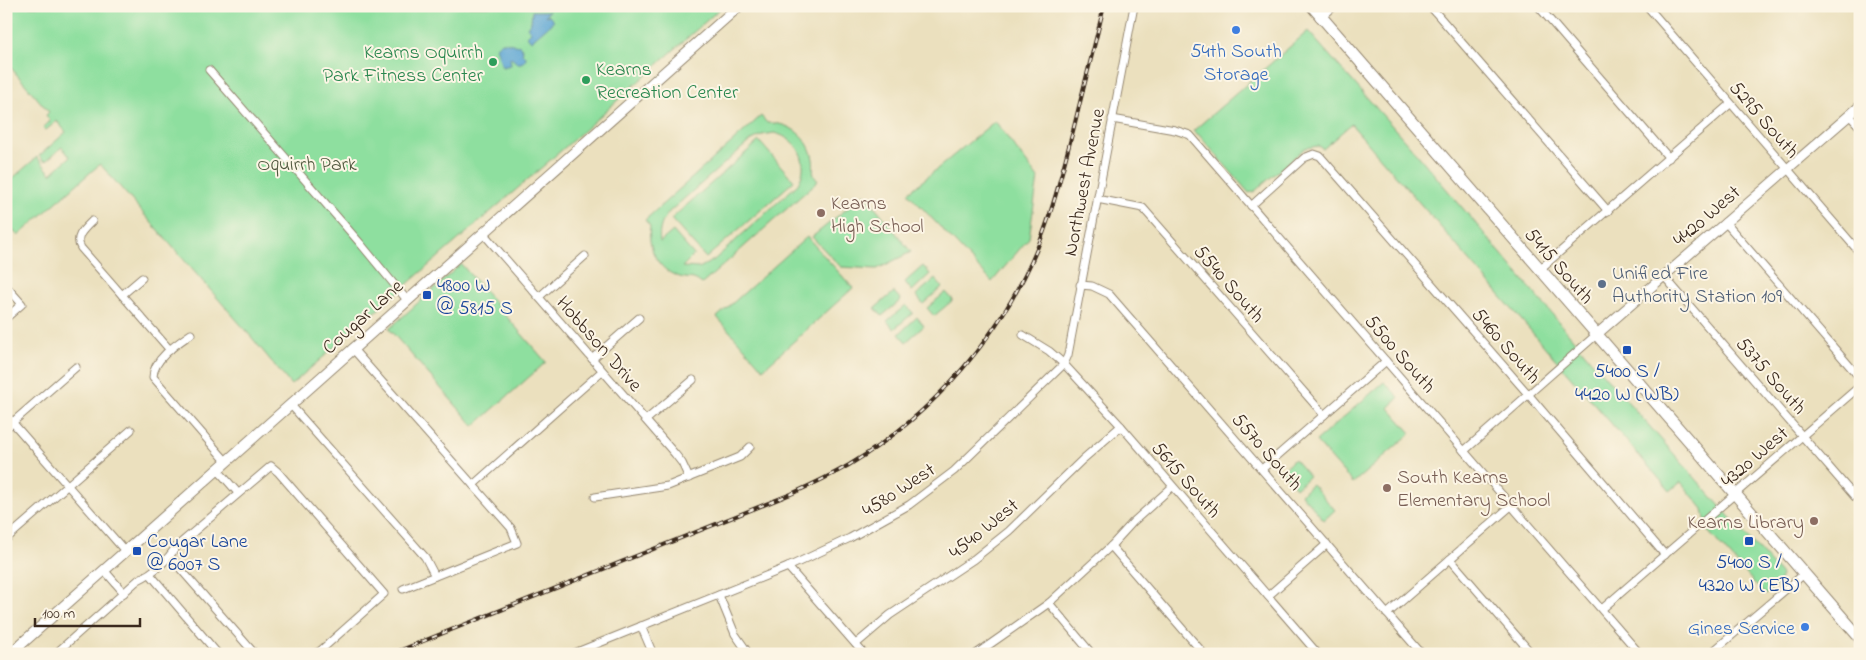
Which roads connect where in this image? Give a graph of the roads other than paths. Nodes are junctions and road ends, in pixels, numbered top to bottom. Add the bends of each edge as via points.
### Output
1 (739, 6) edge
2 (1134, 6) edge
3 (1312, 6) edge
4 (1333, 6) edge
5 (1430, 6) edge
6 (1538, 6) edge
7 (1651, 8) edge
8 (1320, 17) junction
9 (209, 70) dead end
10 (1730, 104) junction
11 (1860, 106) edge
12 (1849, 115) junction
13 (1112, 118) junction
14 (1860, 127) edge
15 (1669, 158) junction
16 (1787, 169) junction
17 (1097, 199) junction
18 (1251, 206) junction
19 (1608, 211) junction
20 (92, 221) dead end
21 (1725, 222) junction
22 (483, 233) junction
23 (1860, 253) edge
24 (585, 256) dead end
25 (1540, 270) junction
26 (1663, 275) junction
27 (142, 278) dead end
28 (1080, 284) junction
29 (6, 286) edge
30 (122, 295) junction
31 (538, 297) junction
32 (407, 300) junction
33 (6, 318) edge
34 (639, 318) dead end
35 (191, 334) dead end
36 (1023, 335) dead end
37 (1596, 335) junction
38 (352, 348) junction
39 (170, 350) junction
40 (592, 359) junction
41 (1386, 361) junction
42 (1064, 364) junction
43 (76, 367) dead end
44 (602, 371) junction
45 (1860, 378) edge
46 (693, 380) dead end
47 (1860, 386) edge
48 (1528, 394) junction
49 (290, 404) junction
50 (6, 415) edge
51 (1324, 415) junction
52 (646, 420) junction
53 (13, 422) junction
54 (1121, 426) junction
55 (6, 428) edge
56 (131, 430) dead end
57 (1802, 436) junction
58 (750, 446) dead end
59 (1464, 451) junction
60 (226, 461) junction
61 (217, 469) junction
62 (1262, 469) junction
63 (689, 478) junction
64 (67, 485) junction
65 (473, 485) junction
66 (1172, 487) junction
67 (238, 493) junction
68 (1735, 494) junction
69 (1857, 495) edge
70 (595, 497) dead end
71 (1512, 505) junction
72 (6, 538) edge
73 (1327, 544) junction
74 (1111, 546) junction
75 (125, 551) junction
76 (1666, 555) junction
77 (170, 557) junction
78 (1450, 559) junction
79 (788, 567) junction
80 (104, 570) junction
81 (150, 574) junction
82 (1804, 574) junction
83 (435, 576) junction
84 (403, 589) dead end
85 (124, 593) junction
86 (719, 595) junction
87 (1268, 596) junction
88 (1049, 604) junction
89 (1602, 609) junction
90 (1387, 614) junction
91 (641, 626) junction
92 (1860, 638) edge
93 (856, 644) junction
94 (978, 653) edge
95 (10, 654) edge
96 (55, 654) edge
97 (218, 654) edge
98 (255, 654) edge
99 (314, 654) edge
100 (572, 654) edge
101 (653, 654) edge
102 (749, 654) edge
103 (864, 654) edge
104 (1092, 654) edge
105 (1204, 654) edge
106 (1318, 654) edge
107 (1422, 654) edge
108 (1532, 654) edge
109 (1640, 654) edge
110 (1710, 654) edge

1 - 22 main road, Cougar Lane
2 - 13 street, Northwest Avenue
3 - 8 main road, 5415 South
4 - 8 street
5 - 19 street
6 - 15 street
7 - 10 street, 5295 South
8 - 25 main road, 5415 South
9 - 32 street
10 - 15 street
10 - 16 street, 5295 South
11 - 12 street, 4420 West
12 - 14 street
12 - 16 street, 4420 West
13 - 17 street, Northwest Avenue
13 - 18 street, 5500 South via 1190,135
15 - 19 street
16 - 21 street, 4420 West
16 - 23 street, 5295 South
17 - 28 street, Northwest Avenue
17 - 51 street, 5540 South via 1143,208
18 - 41 street, 5500 South
18 - 48 street, 5460 South via 1309,156 1318,154
19 - 25 street
20 - 30 street via 78,239 81,248
21 - 26 street, 4420 West
21 - 45 street
22 - 31 street, Hobbson Drive
22 - 32 main road, Cougar Lane
24 - 31 street
25 - 37 main road, 5415 South
26 - 37 street, 4420 West
26 - 57 street, 5375 South
27 - 30 street
28 - 42 street, Northwest Avenue
28 - 62 street, 5570 South via 1109,294
29 - 33 street via 22,304
30 - 39 street
31 - 40 street, Hobbson Drive
32 - 38 main road, Cougar Lane
34 - 40 street
35 - 39 street
36 - 42 street, 5615 South
37 - 48 street, 4420 West
37 - 68 main road, 5415 South
38 - 49 main road, Cougar Lane
38 - 65 street
39 - 60 street via 155,366 153,377
40 - 44 street, Hobbson Drive
41 - 51 street
41 - 59 street, 5500 South
42 - 54 street, 5615 South
42 - 79 street, 4580 West via 954,471 909,506
43 - 53 street
44 - 52 street, Hobbson Drive
44 - 65 street
46 - 52 street
47 - 57 street, 4320 West
48 - 59 street, 4420 West
48 - 76 street, 5460 South
49 - 60 main road, Cougar Lane
49 - 83 street via 425,557
50 - 53 street
51 - 62 street
52 - 63 street, Hobbson Drive via 682,463
53 - 55 street
53 - 64 street
54 - 66 street, 5615 South
54 - 93 street, 4540 West via 1009,531 974,559 890,615
56 - 64 street
57 - 68 street, 4320 West
57 - 69 street, 5375 South
58 - 63 street via 740,457
59 - 71 street, 5500 South
60 - 61 main road, Cougar Lane
61 - 67 street
61 - 75 main road, Cougar Lane
62 - 73 street, 5570 South
63 - 70 street via 659,488
64 - 72 street
64 - 75 street
65 - 83 street via 511,528 517,543
66 - 74 street
66 - 87 street, 5615 South
67 - 77 street via 176,547
67 - 99 street via 271,466 384,594
68 - 76 street, 4320 West
68 - 82 main road, 5415 South
71 - 78 street
71 - 89 street, 5500 South
73 - 87 street
73 - 90 street, 5570 South
74 - 88 street
74 - 105 street
75 - 80 main road, Cougar Lane
76 - 89 street, 4320 West
77 - 81 street
77 - 98 street
78 - 90 street
78 - 108 street
79 - 86 street, 4580 West
79 - 93 street
80 - 85 street
80 - 95 main road, Cougar Lane
81 - 85 street
81 - 97 street
82 - 92 main road, 5415 South
82 - 110 street
83 - 84 street
85 - 96 street
86 - 91 street, 4580 West
86 - 102 street via 735,634
87 - 106 street, 5615 South
88 - 94 street
88 - 104 street
89 - 109 street, 5500 South
90 - 107 street, 5570 South
91 - 100 street, 4580 West
91 - 101 street
93 - 103 street

